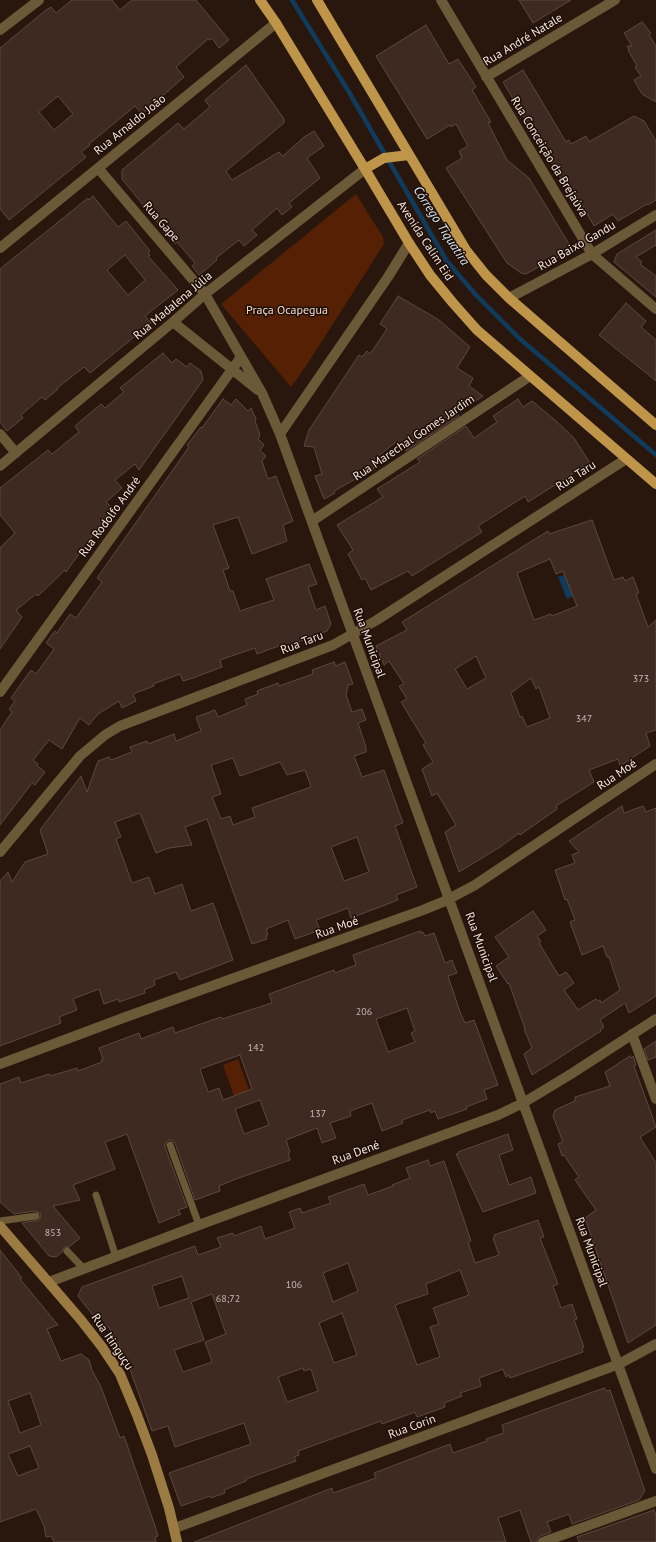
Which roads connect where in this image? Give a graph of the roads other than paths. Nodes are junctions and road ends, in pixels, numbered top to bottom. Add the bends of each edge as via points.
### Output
1 (38, 0) edge
2 (260, 0) edge
3 (317, 0) edge
4 (441, 0) edge
5 (615, 0) edge
6 (276, 23) junction
7 (0, 30) edge
8 (486, 77) junction
9 (409, 155) junction
10 (370, 167) junction
11 (98, 168) junction
12 (656, 215) edge
13 (409, 243) junction
14 (0, 248) edge
15 (592, 254) junction
16 (205, 294) junction
17 (509, 298) junction
18 (656, 310) edge
19 (173, 322) junction
20 (241, 357) junction
21 (232, 370) junction
22 (530, 376) junction
23 (262, 394) junction
24 (656, 425) edge
25 (0, 434) edge
26 (280, 434) junction
27 (16, 453) junction
28 (626, 459) junction
29 (0, 466) edge
30 (656, 484) edge
31 (312, 521) junction
32 (353, 635) junction
33 (0, 692) edge
34 (656, 764) edge
35 (0, 852) edge
36 (449, 899) junction
37 (656, 1019) edge
38 (632, 1034) junction
39 (0, 1064) edge
40 (656, 1099) edge
41 (523, 1102) junction
42 (170, 1145) dead end
43 (96, 1195) dead end
44 (36, 1216) dead end
45 (0, 1221) edge
46 (199, 1225) junction
47 (0, 1226) edge
48 (67, 1251) dead end
49 (116, 1257) junction
50 (84, 1269) junction
51 (49, 1282) junction
52 (656, 1344) edge
53 (618, 1364) junction
54 (656, 1469) edge
55 (656, 1501) edge
56 (175, 1528) junction
57 (177, 1542) edge
58 (543, 1542) edge

1 - 7 street
2 - 6 main road, Avenida Calim Eid
3 - 9 main road
4 - 8 street, Rua Conceição da Brejaúva
5 - 8 street, Rua André Natale
6 - 10 main road, Avenida Calim Eid
6 - 11 street, Rua Arnaldo João
8 - 15 street, Rua Conceição da Brejaúva
9 - 10 main road via 384,158
9 - 17 main road via 466,250
10 - 13 main road, Avenida Calim Eid
10 - 16 street, Rua Madalena Júlia
11 - 14 street, Rua Arnaldo João
11 - 16 street, Rua Gape
12 - 15 street, Rua Baixo Gandu
13 - 22 main road, Avenida Calim Eid via 430,275 477,330
13 - 26 street
15 - 17 street, Rua Baixo Gandu
15 - 18 street, Rua Conceição da Brejaúva
16 - 19 street, Rua Madalena Júlia
16 - 20 street
17 - 24 main road
19 - 21 street
19 - 27 street, Rua Madalena Júlia
20 - 21 street, Rua Rodolfo André
20 - 23 street
21 - 23 street
21 - 33 street, Rua Rodolfo André
22 - 28 main road, Avenida Calim Eid
22 - 31 street, Rua Marechal Gomes Jardim
23 - 26 street
25 - 27 street
26 - 31 street, Rua Municipal
27 - 29 street, Rua Madalena Júlia
28 - 30 main road, Avenida Calim Eid
28 - 32 street, Rua Taru
31 - 32 street, Rua Municipal
32 - 35 street, Rua Taru via 327,649 120,726 105,735 80,756
32 - 36 street, Rua Municipal
34 - 36 street, Rua Moé via 475,885
36 - 39 street, Rua Moé
36 - 41 street, Rua Municipal
37 - 38 street, Rua Dené
38 - 40 street
38 - 41 street, Rua Dené
41 - 46 street, Rua Dené via 498,1115
41 - 53 street, Rua Municipal
42 - 46 lane
43 - 49 lane
44 - 45 lane
46 - 49 street, Rua Dené
47 - 51 main road, Rua Itinguçu
48 - 50 lane
49 - 50 street, Rua Dené
50 - 51 street, Rua Dené
51 - 56 main road, Rua Itinguçu via 102,1347 120,1374 145,1435
52 - 53 street, Rua Corin
53 - 54 street, Rua Municipal
53 - 56 street, Rua Corin
55 - 58 street
56 - 57 main road, Rua Itinguçu

